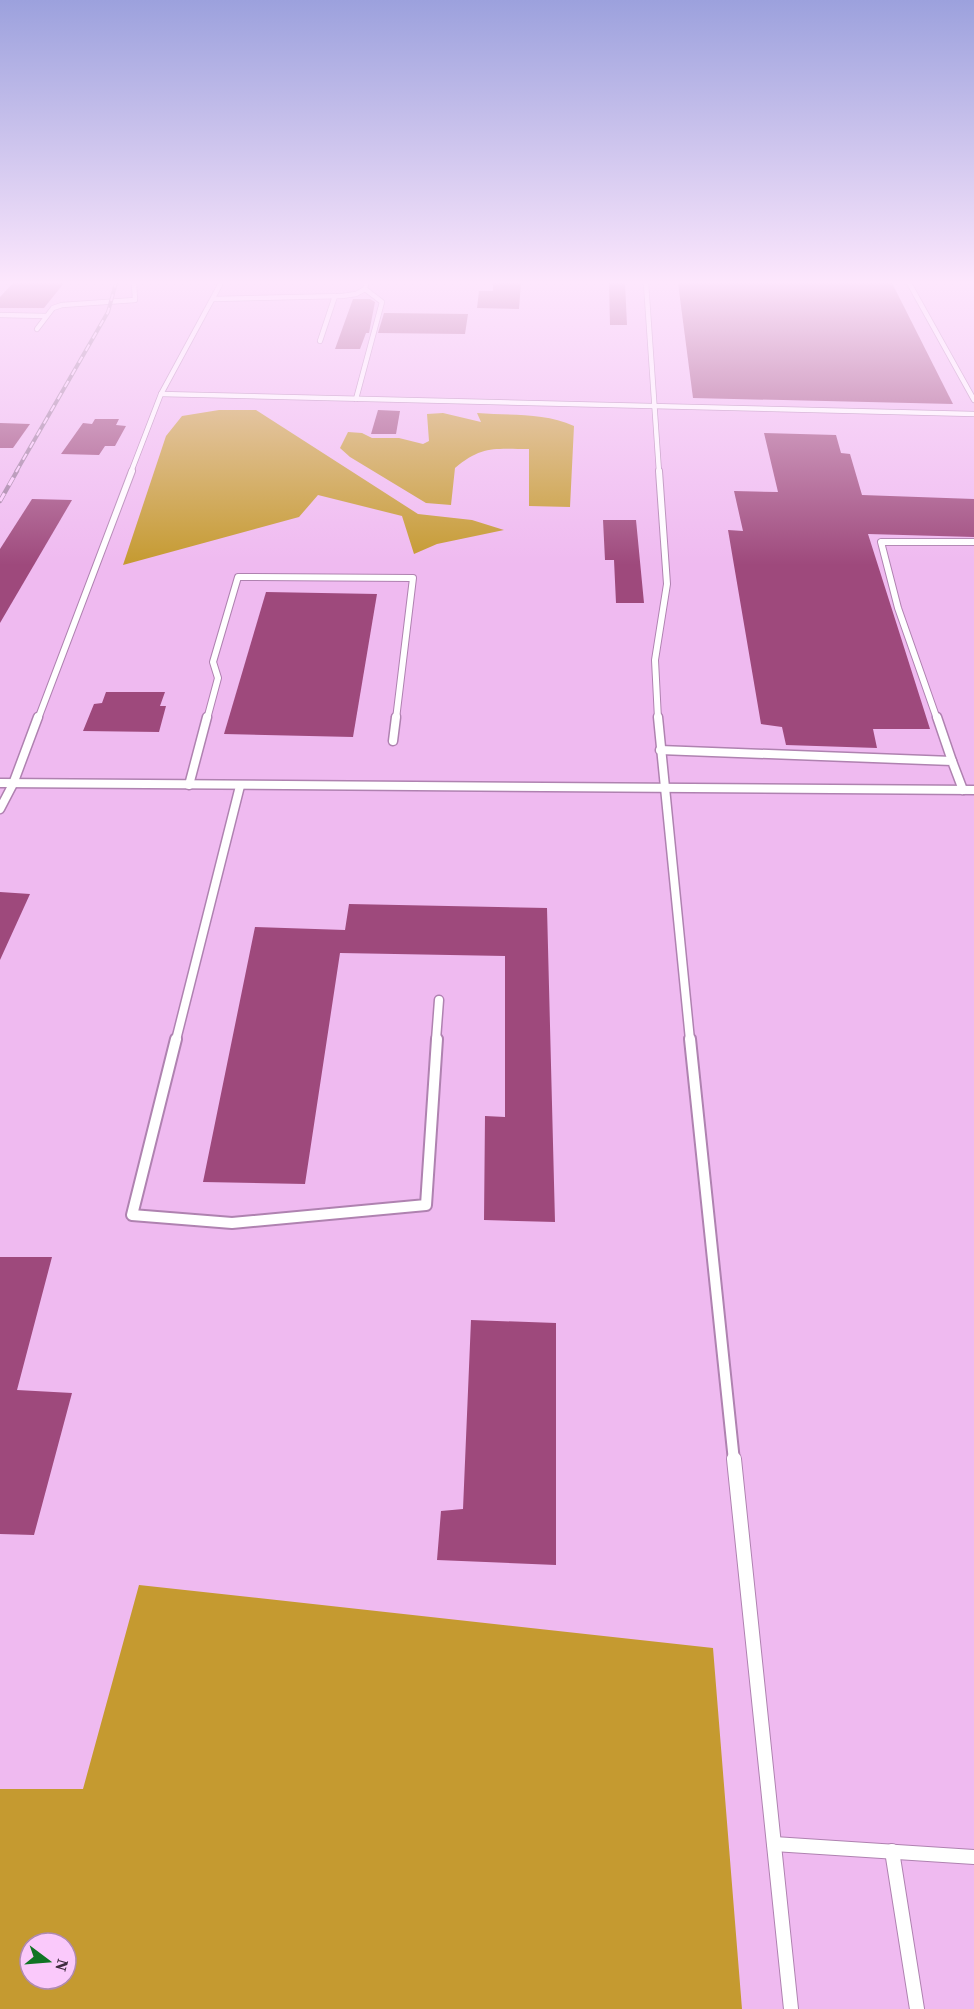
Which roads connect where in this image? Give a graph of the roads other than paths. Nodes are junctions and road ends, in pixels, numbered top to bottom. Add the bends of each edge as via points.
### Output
1 (170, 377) edge
2 (362, 377) edge
3 (654, 377) edge
4 (961, 377) edge
5 (161, 394) junction
6 (356, 399) junction
7 (974, 400) edge
8 (656, 406) junction
9 (974, 414) edge
10 (974, 542) edge
11 (393, 741) dead end
12 (660, 750) junction
13 (952, 761) junction
14 (0, 783) edge
15 (13, 784) junction
16 (189, 785) junction
17 (240, 786) junction
18 (665, 789) junction
19 (963, 790) junction
20 (974, 790) edge
21 (0, 808) edge
22 (439, 1000) dead end
23 (774, 1844) junction
24 (892, 1851) junction
25 (974, 1857) edge
26 (791, 2009) edge
27 (917, 2009) edge

1 - 5 lane
2 - 6 lane
3 - 8 lane
4 - 7 lane
5 - 6 lane
5 - 15 lane
6 - 8 lane
8 - 9 lane
8 - 12 lane via 667,584 655,660
10 - 13 lane via 881,542 898,608
11 - 16 lane via 413,578 238,577 213,662 218,678
12 - 13 lane
12 - 18 lane
13 - 19 lane
14 - 15 lane
15 - 16 lane
15 - 21 lane
16 - 17 lane
17 - 18 lane
17 - 22 lane via 132,1215 232,1223 426,1205
18 - 19 lane
18 - 23 lane
19 - 20 lane
23 - 24 lane
23 - 26 lane
24 - 25 lane
24 - 27 lane

